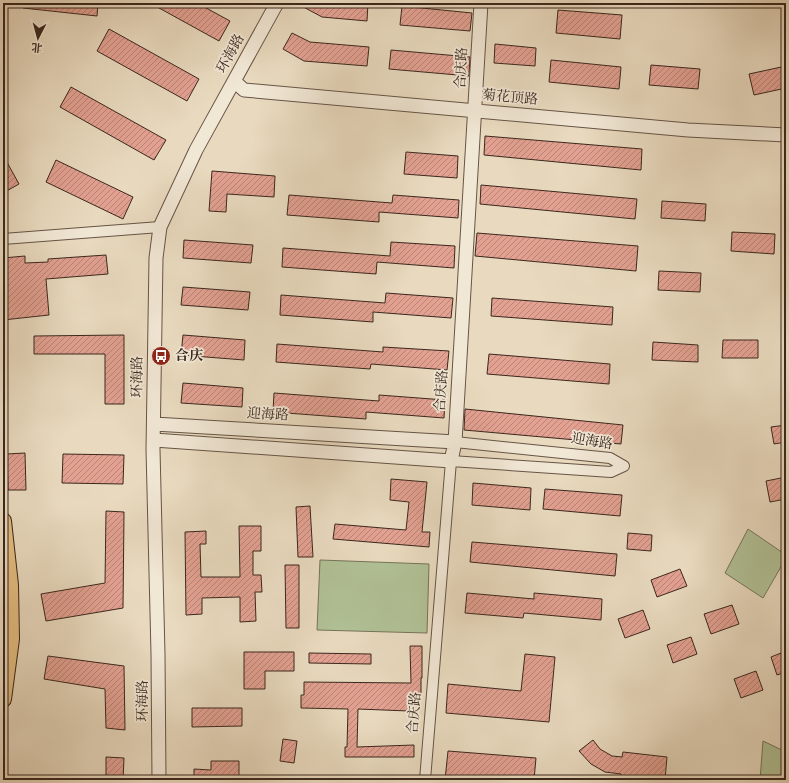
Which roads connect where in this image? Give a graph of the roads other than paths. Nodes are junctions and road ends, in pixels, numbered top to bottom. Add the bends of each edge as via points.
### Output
1 (276, 3) edge
2 (482, 3) edge
3 (234, 81) junction
4 (475, 110) junction
5 (786, 135) edge
6 (160, 227) junction
7 (3, 239) edge
8 (154, 424) junction
9 (154, 440) junction
10 (455, 442) junction
11 (451, 461) junction
12 (3, 521) edge
13 (3, 699) edge
14 (159, 780) edge
15 (425, 780) edge

1 - 3 street, 环海路
2 - 4 street, 合庆路
3 - 4 street, 菊花顶路 via 244,90
3 - 6 street, 环海路 via 196,150
4 - 5 street, 菊花顶路 via 681,129
4 - 10 street, 合庆路
6 - 7 street
6 - 8 street, 环海路 via 156,258
8 - 9 street, 环海路
8 - 10 street, 迎海路
9 - 11 street, 迎海路
9 - 14 street, 环海路
10 - 11 street, 合庆路
10 - 11 street, 迎海路 via 610,458 624,466 611,472
11 - 15 street, 合庆路
12 - 13 main road via 10,586 11,639

